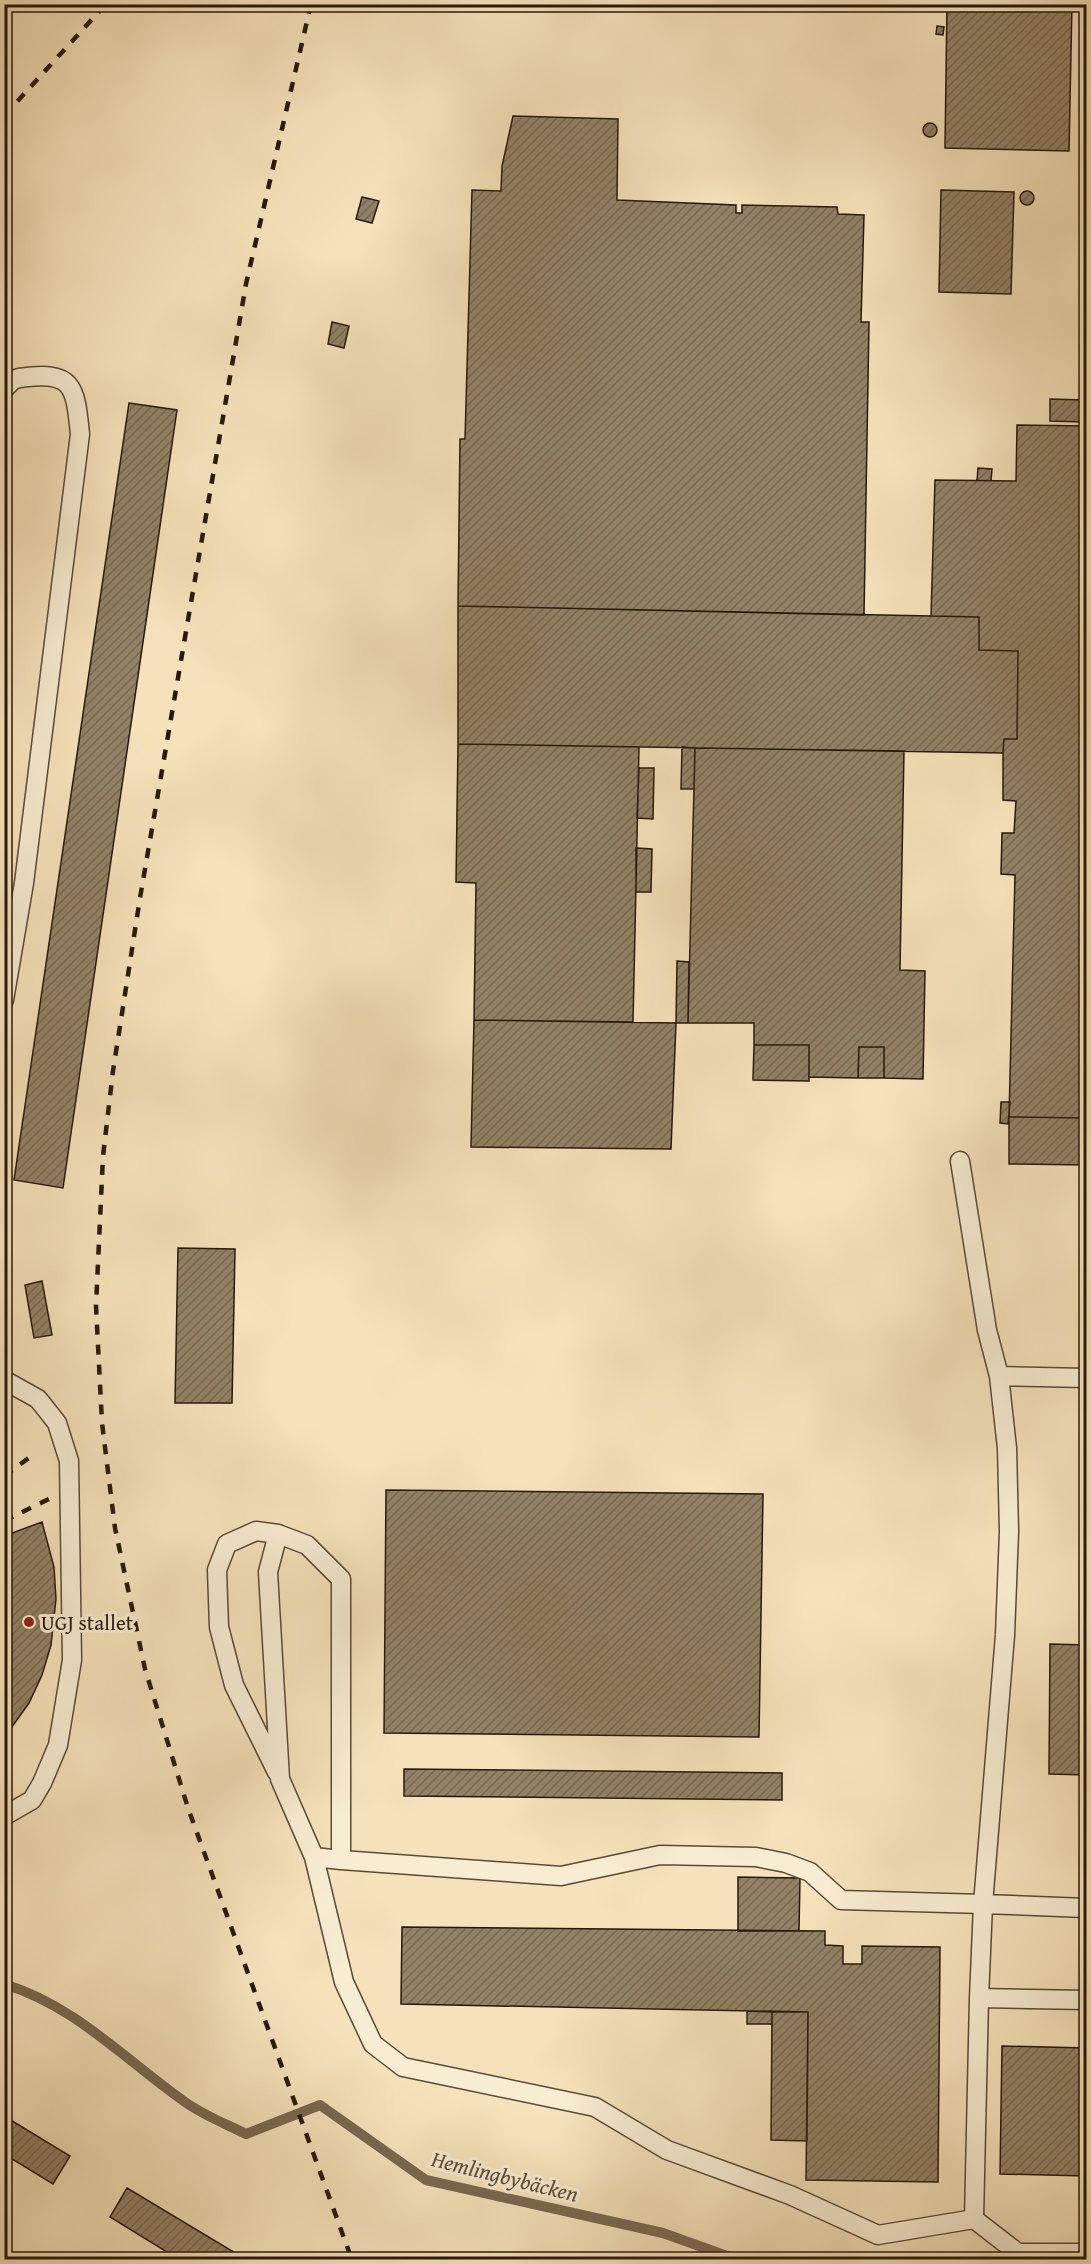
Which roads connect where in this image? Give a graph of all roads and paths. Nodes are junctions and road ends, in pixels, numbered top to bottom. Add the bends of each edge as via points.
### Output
1 (4, 389) edge
2 (4, 1000) edge
3 (960, 1161) dead end
4 (999, 1376) junction
5 (1086, 1377) edge
6 (4, 1380) edge
7 (278, 1533) junction
8 (280, 1779) junction
9 (4, 1816) edge
10 (314, 1857) junction
11 (341, 1860) junction
12 (983, 1904) junction
13 (1086, 1908) edge
14 (979, 1998) junction
15 (1086, 2000) edge
16 (974, 2219) junction
17 (1086, 2253) edge
18 (1023, 2256) edge

1 - 2 lane via 19,378 61,378 71,385 77,401 80,434 24,883
3 - 4 lane via 987,1330
4 - 5 lane
4 - 12 lane via 1009,1532 1005,1635
6 - 9 lane via 39,1399 57,1423 69,1461 72,1626 72,1660 58,1745 32,1800
7 - 8 lane via 268,1572
7 - 8 lane via 256,1531 227,1544 217,1570 219,1627 234,1685
7 - 11 lane via 308,1545 341,1579
8 - 10 lane
10 - 11 lane
10 - 16 lane via 344,1982 374,2044 403,2067 595,2107 667,2150 790,2195 878,2235
11 - 12 lane via 561,1876 660,1855 756,1857 810,1872 841,1900
12 - 13 lane
12 - 14 lane
14 - 15 lane
14 - 16 lane
16 - 18 lane
17 - 18 lane

